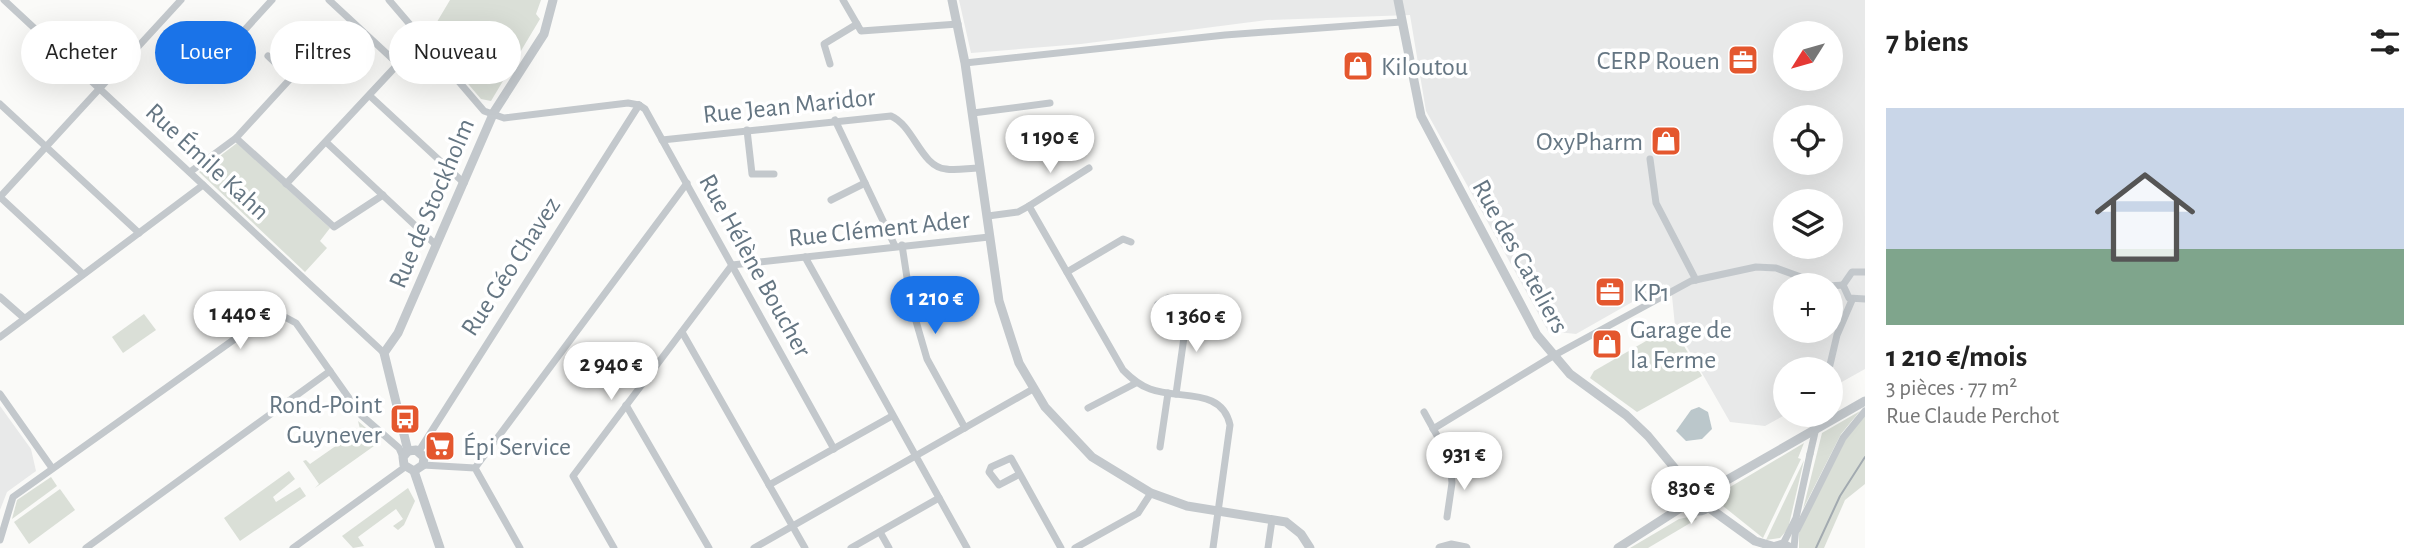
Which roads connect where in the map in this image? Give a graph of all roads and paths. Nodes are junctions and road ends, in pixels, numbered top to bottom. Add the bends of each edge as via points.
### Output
1 (4, 0) edge
2 (181, 0) edge
3 (272, 0) edge
4 (329, 0) edge
5 (389, 0) edge
6 (552, 0) edge
7 (843, 0) edge
8 (952, 0) edge
9 (1398, 0) edge
10 (253, 21) edge
11 (407, 21) edge
12 (1401, 22) junction
13 (857, 24) junction
14 (958, 24) junction
15 (268, 56) dead end
16 (389, 56) edge
17 (965, 63) junction
18 (830, 64) dead end
19 (389, 74) edge
20 (461, 84) edge
21 (100, 89) junction
22 (370, 96) junction
23 (1050, 103) dead end
24 (0, 104) edge
25 (639, 105) junction
26 (973, 113) junction
27 (492, 116) junction
28 (835, 120) junction
29 (747, 130) junction
30 (236, 138) junction
31 (662, 140) junction
32 (326, 142) junction
33 (47, 147) junction
34 (1650, 159) dead end
35 (979, 167) junction
36 (1089, 168) dead end
37 (190, 172) junction
38 (774, 174) dead end
39 (464, 183) junction
40 (687, 183) junction
41 (865, 183) junction
42 (286, 184) junction
43 (203, 185) junction
44 (383, 195) junction
45 (0, 197) edge
46 (831, 200) dead end
47 (1029, 206) junction
48 (988, 216) junction
49 (139, 233) junction
50 (989, 237) junction
51 (1130, 242) dead end
52 (436, 245) junction
53 (899, 246) junction
54 (805, 257) junction
55 (732, 265) junction
56 (1067, 272) junction
57 (1865, 272) edge
58 (1790, 273) edge
59 (83, 274) junction
60 (1696, 280) junction
61 (1843, 285) joint
62 (0, 297) edge
63 (1865, 299) edge
64 (1852, 300) junction
65 (24, 318) junction
66 (1180, 319) dead end
67 (682, 332) junction
68 (0, 337) edge
69 (384, 353) junction
70 (1553, 356) junction
71 (1833, 357) edge
72 (330, 371) junction
73 (1136, 383) junction
74 (1033, 389) junction
75 (0, 394) edge
76 (1172, 394) junction
77 (1865, 401) edge
78 (626, 405) junction
79 (1088, 408) dead end
80 (1865, 411) edge
81 (1424, 412) dead end
82 (892, 416) junction
83 (1816, 427) edge
84 (965, 428) junction
85 (1433, 429) junction
86 (1160, 447) dead end
87 (834, 449) junction
88 (915, 456) junction
89 (412, 460) junction
90 (52, 468) junction
91 (475, 468) junction
92 (1020, 474) dead end
93 (1687, 482) junction
94 (769, 485) junction
95 (1713, 488) junction
96 (1151, 493) junction
97 (939, 498) junction
98 (1685, 505) junction
99 (1708, 508) junction
100 (1218, 512) junction
101 (1447, 517) dead end
102 (1796, 518) junction
103 (1272, 520) junction
104 (792, 526) junction
105 (1797, 530) junction
106 (880, 532) junction
107 (1, 535) edge
108 (1756, 545) edge
109 (1771, 547) edge
110 (1789, 547) edge
111 (86, 548) edge
112 (293, 548) edge
113 (440, 548) edge
114 (520, 548) edge
115 (614, 548) edge
116 (709, 548) edge
117 (754, 548) edge
118 (805, 548) edge
119 (851, 548) edge
120 (889, 548) edge
121 (967, 548) edge
122 (1061, 548) edge
123 (1075, 548) edge
124 (1213, 548) edge
125 (1268, 548) edge
126 (1310, 548) edge
127 (1440, 548) edge
128 (1466, 548) edge
129 (1618, 548) edge

1 - 21 street, Rue Émile Kahn
2 - 21 street
3 - 10 street
4 - 16 street
5 - 11 street, Rue de Stockholm
6 - 27 street via 544,34
7 - 13 street
8 - 14 street
9 - 12 street, Rue des Cateliers
12 - 17 street via 1224,35
12 - 70 street, Rue des Cateliers via 1421,116 1537,335
13 - 14 street via 861,31
13 - 18 street via 824,44
14 - 17 street
15 - 30 street via 291,78
17 - 26 street
19 - 22 street
20 - 27 street, Rue de Stockholm
21 - 33 street
21 - 37 street, Rue Émile Kahn
22 - 32 street
22 - 39 street
23 - 26 street
24 - 33 street
25 - 27 street
25 - 31 street, Rue Hélène Boucher
25 - 89 street, Rue Géo Chavez
26 - 35 street
27 - 39 street, Rue de Stockholm
28 - 29 street, Rue Jean Maridor
28 - 35 street, Rue Jean Maridor via 891,116 902,121 933,164 944,170
28 - 41 street
29 - 31 street, Rue Jean Maridor
29 - 38 street via 752,174
30 - 37 street
30 - 42 street
31 - 40 street, Rue Hélène Boucher
32 - 42 street
32 - 44 street
33 - 45 street
33 - 49 street
34 - 60 street via 1656,203
35 - 48 street
36 - 47 street
37 - 43 street, Rue Émile Kahn
39 - 52 street, Rue de Stockholm
40 - 55 street, Rue Hélène Boucher
40 - 91 street
41 - 46 street
41 - 53 street
42 - 44 street via 334,227
43 - 49 street
43 - 69 street, Rue Émile Kahn
44 - 52 street
45 - 59 street
47 - 48 street
47 - 56 street
48 - 50 street
49 - 59 street
50 - 53 street, Rue Clément Ader
50 - 74 street via 1008,337
51 - 56 street via 1123,239
52 - 69 street, Rue de Stockholm
53 - 54 street, Rue Clément Ader
53 - 84 street via 927,359
54 - 55 street, Rue Clément Ader
54 - 82 street
55 - 67 street
55 - 87 street, Rue Hélène Boucher
56 - 73 street via 1123,370
57 - 61 street via 1852,272
58 - 60 street via 1766,268
59 - 65 street
60 - 70 street
61 - 64 street
62 - 65 street
63 - 64 street
64 - 71 street
65 - 68 street
66 - 76 street via 1185,330
67 - 78 street
67 - 94 street
69 - 89 street
70 - 85 street
70 - 93 street, Rue des Cateliers via 1626,415
72 - 89 street via 361,415
72 - 90 street via 296,323 283,316 267,316
72 - 111 street
73 - 76 street
73 - 79 street
74 - 84 street
74 - 96 street via 1058,424 1092,457
75 - 90 street
76 - 86 street
76 - 100 street via 1215,401 1229,418
77 - 95 street
78 - 115 street via 573,476
78 - 116 street
80 - 105 street via 1843,438
81 - 85 street
82 - 87 street
82 - 88 street
83 - 102 street, bridge
84 - 88 street
85 - 101 street via 1450,459
87 - 94 street
88 - 97 street
88 - 104 street
89 - 91 street
89 - 112 street
89 - 113 street
90 - 107 street via 13,497
91 - 114 street
92 - 122 street
93 - 95 street via 1703,480
93 - 98 street via 1681,496
94 - 104 street
95 - 99 street via 1714,499
96 - 100 street
96 - 123 street via 1138,513
97 - 106 street
97 - 121 street
98 - 99 street via 1699,511
98 - 129 street
99 - 108 street
100 - 103 street
100 - 124 street
102 - 105 street
102 - 110 street
103 - 125 street
103 - 126 street via 1296,528
104 - 117 street
104 - 118 street
105 - 110 street
106 - 119 street
106 - 120 street
108 - 109 street
109 - 110 street
127 - 128 street

